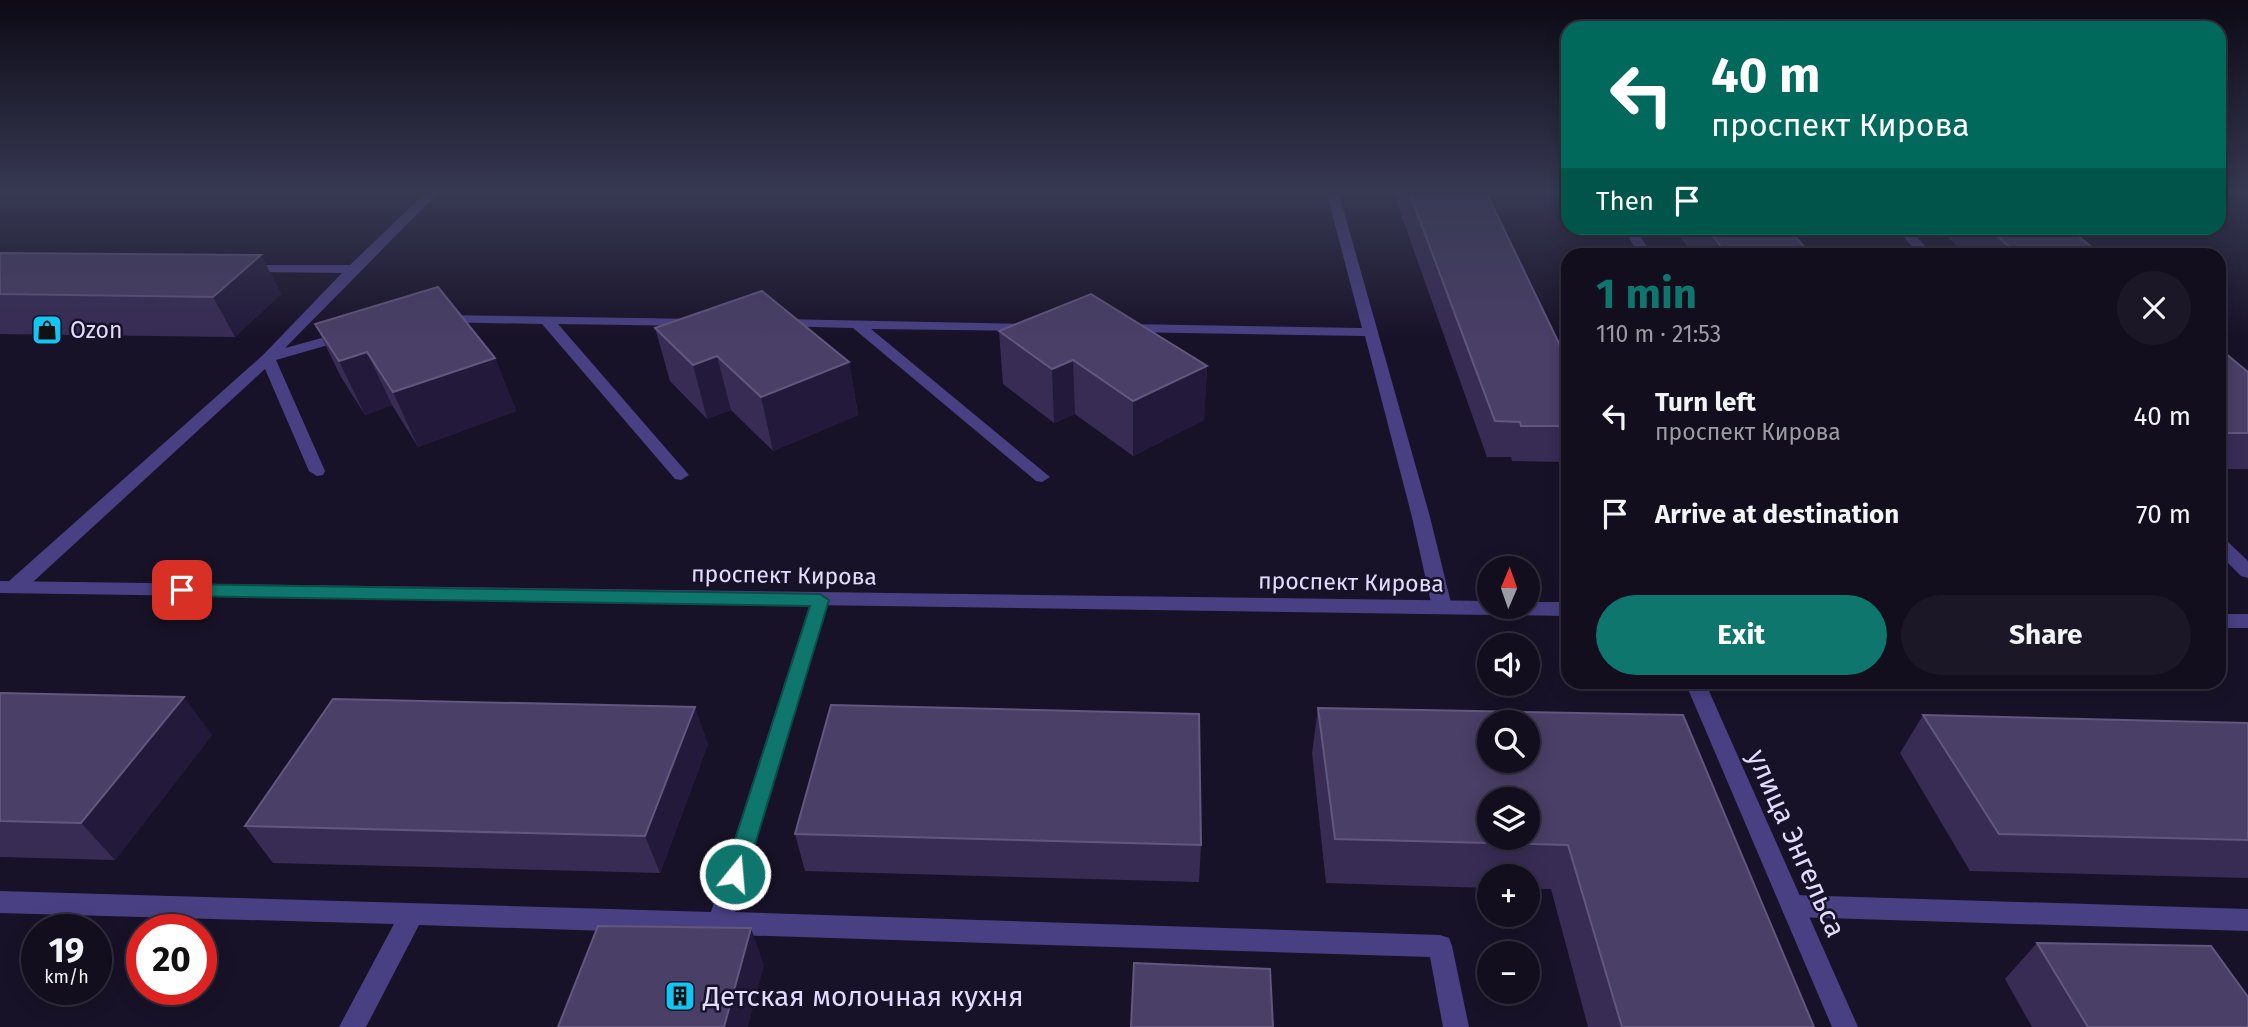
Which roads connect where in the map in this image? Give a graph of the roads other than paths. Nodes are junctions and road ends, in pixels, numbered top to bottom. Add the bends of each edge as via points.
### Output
1 (381, 242) edge
2 (1346, 242) edge
3 (231, 268) edge
4 (353, 269) junction
5 (418, 318) edge
6 (546, 320) junction
7 (708, 323) edge
8 (762, 323) edge
9 (857, 324) junction
10 (1051, 327) edge
11 (1106, 328) edge
12 (1370, 332) junction
13 (355, 333) edge
14 (268, 358) junction
15 (317, 471) dead end
16 (681, 475) dead end
17 (1042, 477) dead end
18 (2226, 550) edge
19 (2248, 572) edge
20 (8, 587) edge
21 (820, 600) junction
22 (1442, 607) junction
23 (1561, 609) edge
24 (2226, 621) edge
25 (2248, 621) edge
26 (1698, 689) edge
27 (0, 902) edge
28 (1793, 906) junction
29 (413, 914) junction
30 (2248, 920) edge
31 (720, 923) junction
32 (352, 1027) edge
33 (1456, 1027) edge
34 (1845, 1027) edge

1 - 4 street
2 - 12 street
3 - 4 street
4 - 14 street
5 - 6 street
6 - 7 street
6 - 16 street
8 - 9 street
9 - 10 street
9 - 17 street
11 - 12 street
12 - 22 street
13 - 14 street
14 - 15 street
14 - 20 street
18 - 19 street
20 - 21 street, проспект Кирова
21 - 22 street, проспект Кирова
21 - 31 street
22 - 23 street, проспект Кирова
24 - 25 street
26 - 28 street, улица Энгельса
27 - 29 street
28 - 30 street
28 - 34 street, улица Энгельса
29 - 31 street
29 - 32 street
31 - 33 street via 1440,946

